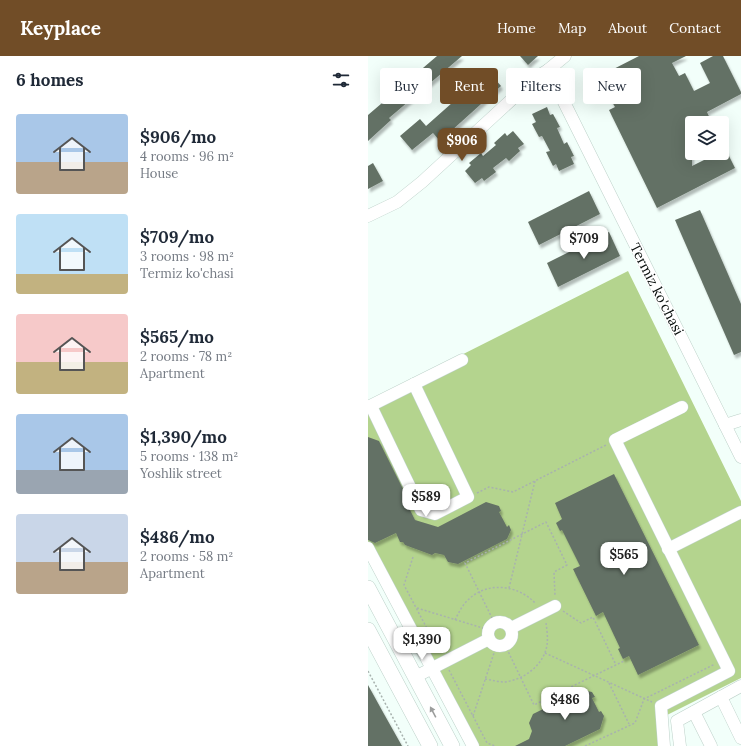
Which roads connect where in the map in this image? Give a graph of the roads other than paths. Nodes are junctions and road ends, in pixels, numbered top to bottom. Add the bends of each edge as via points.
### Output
1 (565, 56) edge
2 (550, 68) edge
3 (507, 104) edge
4 (565, 104) edge
5 (368, 216) edge
6 (462, 360) dead end
7 (414, 384) junction
8 (369, 407) edge
9 (682, 407) dead end
10 (741, 420) edge
11 (725, 425) junction
12 (741, 457) edge
13 (741, 512) edge
14 (368, 548) edge
15 (668, 549) junction
16 (368, 588) edge
17 (555, 606) road end
18 (511, 628) junction
19 (368, 630) edge
20 (494, 636) junction
21 (432, 668) junction
22 (412, 671) junction
23 (392, 675) junction
24 (741, 686) edge
25 (721, 697) junction
26 (694, 712) junction
27 (741, 738) edge
28 (741, 742) edge
29 (430, 746) edge
30 (452, 746) edge
31 (473, 746) edge
32 (664, 746) edge
33 (680, 746) edge
34 (711, 746) edge
35 (734, 746) edge

1 - 2 street
3 - 5 street via 422,182 396,202
4 - 11 street, Termiz ko'chasi
6 - 7 street
7 - 8 street
7 - 8 street via 468,497 435,514 421,510
9 - 15 street via 615,440
10 - 11 street
11 - 12 street, Termiz ko'chasi
13 - 15 street
14 - 21 street
15 - 32 street via 729,671 661,706
16 - 22 main road
17 - 18 street
18 - 20 street via 510,640
18 - 20 street via 498,621
19 - 23 main road
20 - 21 street
21 - 22 street
21 - 31 street
22 - 23 street
30 -> 22 main road
23 - 29 main road
24 - 25 street
25 - 26 street
25 - 27 street
26 - 33 street via 677,721
26 - 34 street
28 - 35 street

